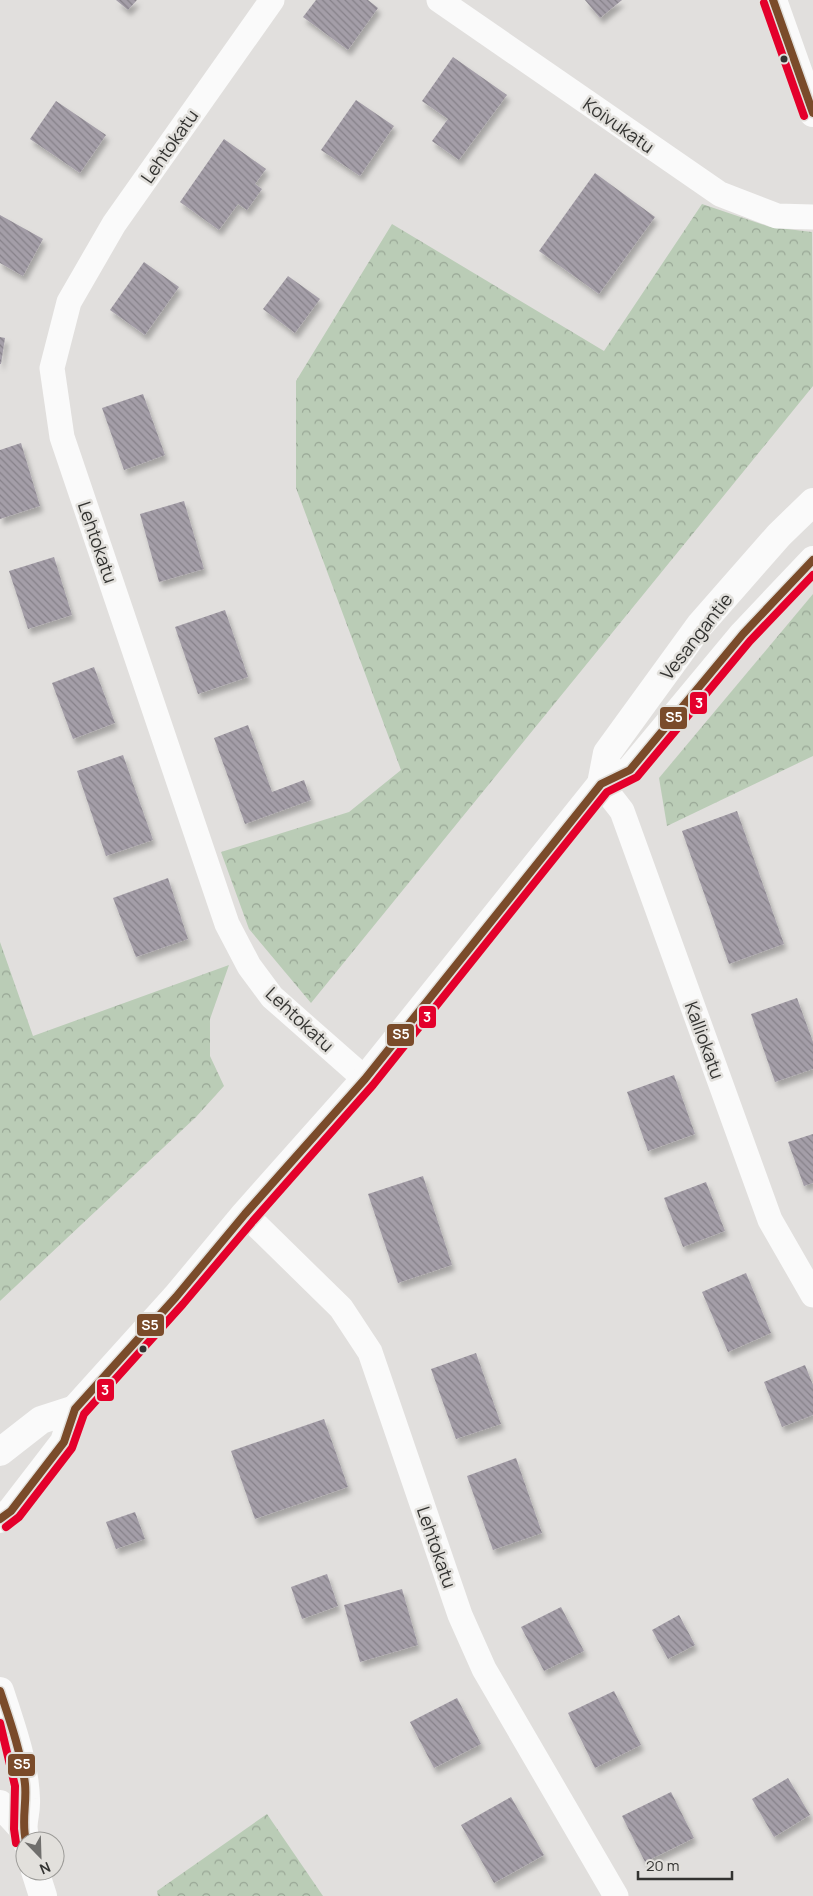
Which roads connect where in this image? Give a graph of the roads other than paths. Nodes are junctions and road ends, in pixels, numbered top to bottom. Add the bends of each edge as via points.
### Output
1 (272, 0) edge
2 (439, 0) edge
3 (773, 0) edge
4 (813, 113) edge
5 (813, 217) edge
6 (813, 502) edge
7 (813, 560) edge
8 (601, 784) junction
9 (365, 1079) junction
10 (244, 1214) junction
11 (813, 1295) edge
12 (75, 1409) junction
13 (0, 1452) edge
14 (0, 1519) edge
15 (0, 1690) edge
16 (0, 1804) edge
17 (22, 1831) edge
18 (24, 1831) edge
19 (38, 1881) edge
20 (43, 1896) edge
21 (616, 1896) edge

1 - 9 street, Lehtokatu via 114,224 69,302 52,368 62,437 227,924 249,966 272,996
2 - 5 street, Koivukatu via 720,194 777,216
3 - 4 main road
6 - 8 main road, Vesangantie via 700,625 607,753
7 - 8 main road, Vesangantie via 742,634 630,770
8 - 9 main road, Vesangantie
8 - 11 street, Kalliokatu via 622,811 770,1220
9 - 10 main road, Vesangantie
10 - 12 main road, Vesangantie via 176,1297
10 - 21 street, Lehtokatu via 340,1308 370,1352 460,1615 480,1660
12 - 13 main road via 41,1420
12 - 14 main road, Vesangantie via 64,1442 10,1511
15 - 18 main road via 18,1750 26,1800
16 - 17 main road
19 - 20 main road

